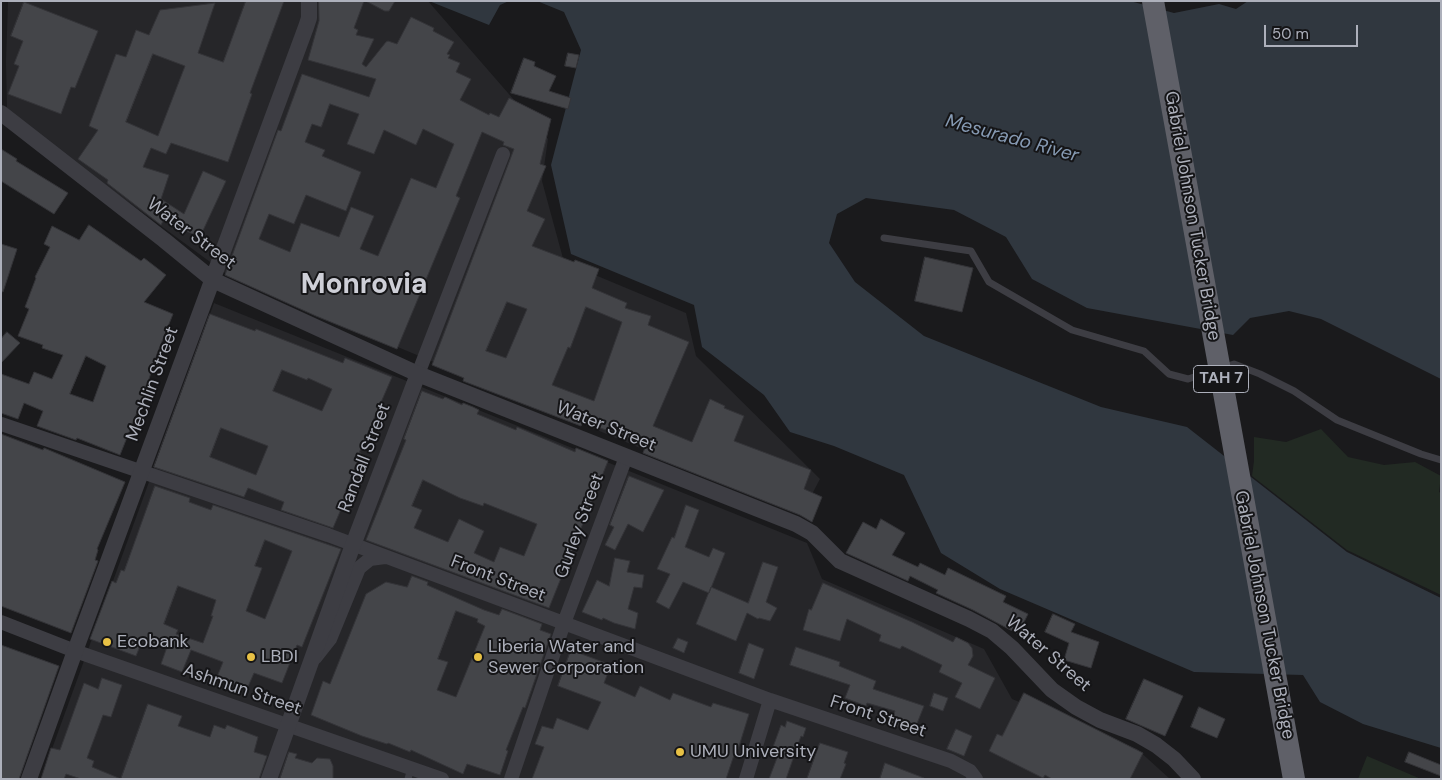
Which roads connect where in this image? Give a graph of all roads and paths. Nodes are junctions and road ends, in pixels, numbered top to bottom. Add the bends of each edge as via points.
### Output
1 (309, 1) edge
2 (1153, 1) edge
3 (1, 113) edge
4 (503, 154) dead end
5 (884, 238) dead end
6 (213, 280) junction
7 (418, 374) junction
8 (1, 424) edge
9 (626, 457) junction
10 (1441, 460) edge
11 (141, 473) junction
12 (388, 557) junction
13 (1, 622) edge
14 (564, 623) junction
15 (75, 651) junction
16 (312, 662) junction
17 (770, 700) junction
18 (288, 726) junction
19 (410, 773) edge
20 (29, 779) edge
21 (269, 779) edge
22 (442, 779) edge
23 (511, 779) edge
24 (746, 779) edge
25 (976, 779) edge
26 (1193, 779) edge
27 (1294, 779) edge

1 - 6 street, Mechlin Street via 306,27
2 - 27 highway, Gabriel Johnson Tucker Bridge / TAH 7
3 - 6 street, Water Street
4 - 7 street, Randall Street
5 - 10 lane via 971,252 988,282 1072,330 1144,351 1169,374 1188,379 1234,364 1294,391 1337,420
6 - 7 street, Water Street
6 - 11 street, Mechlin Street
7 - 9 street, Water Street
7 - 16 street, Randall Street
8 - 11 street, Front Street
9 - 14 street, Gurley Street
9 - 26 street, Water Street via 796,524 812,533 840,561 992,631 1052,690 1100,720 1156,745
11 - 12 street, Front Street
11 - 15 street, Mechlin Street
12 - 14 street, Front Street
12 - 16 street via 370,559 359,568 330,639
13 - 15 street, Ashmun Street
14 - 17 street, Front Street
14 - 23 street, Gurley Street
15 - 18 street, Ashmun Street
15 - 20 street, Mechlin Street
16 - 18 street, Randall Street
17 - 24 street
17 - 25 street, Front Street via 951,761 970,771
18 - 19 street, Ashmun Street
18 - 21 street, Randall Street
19 - 22 street, Ashmun Street

